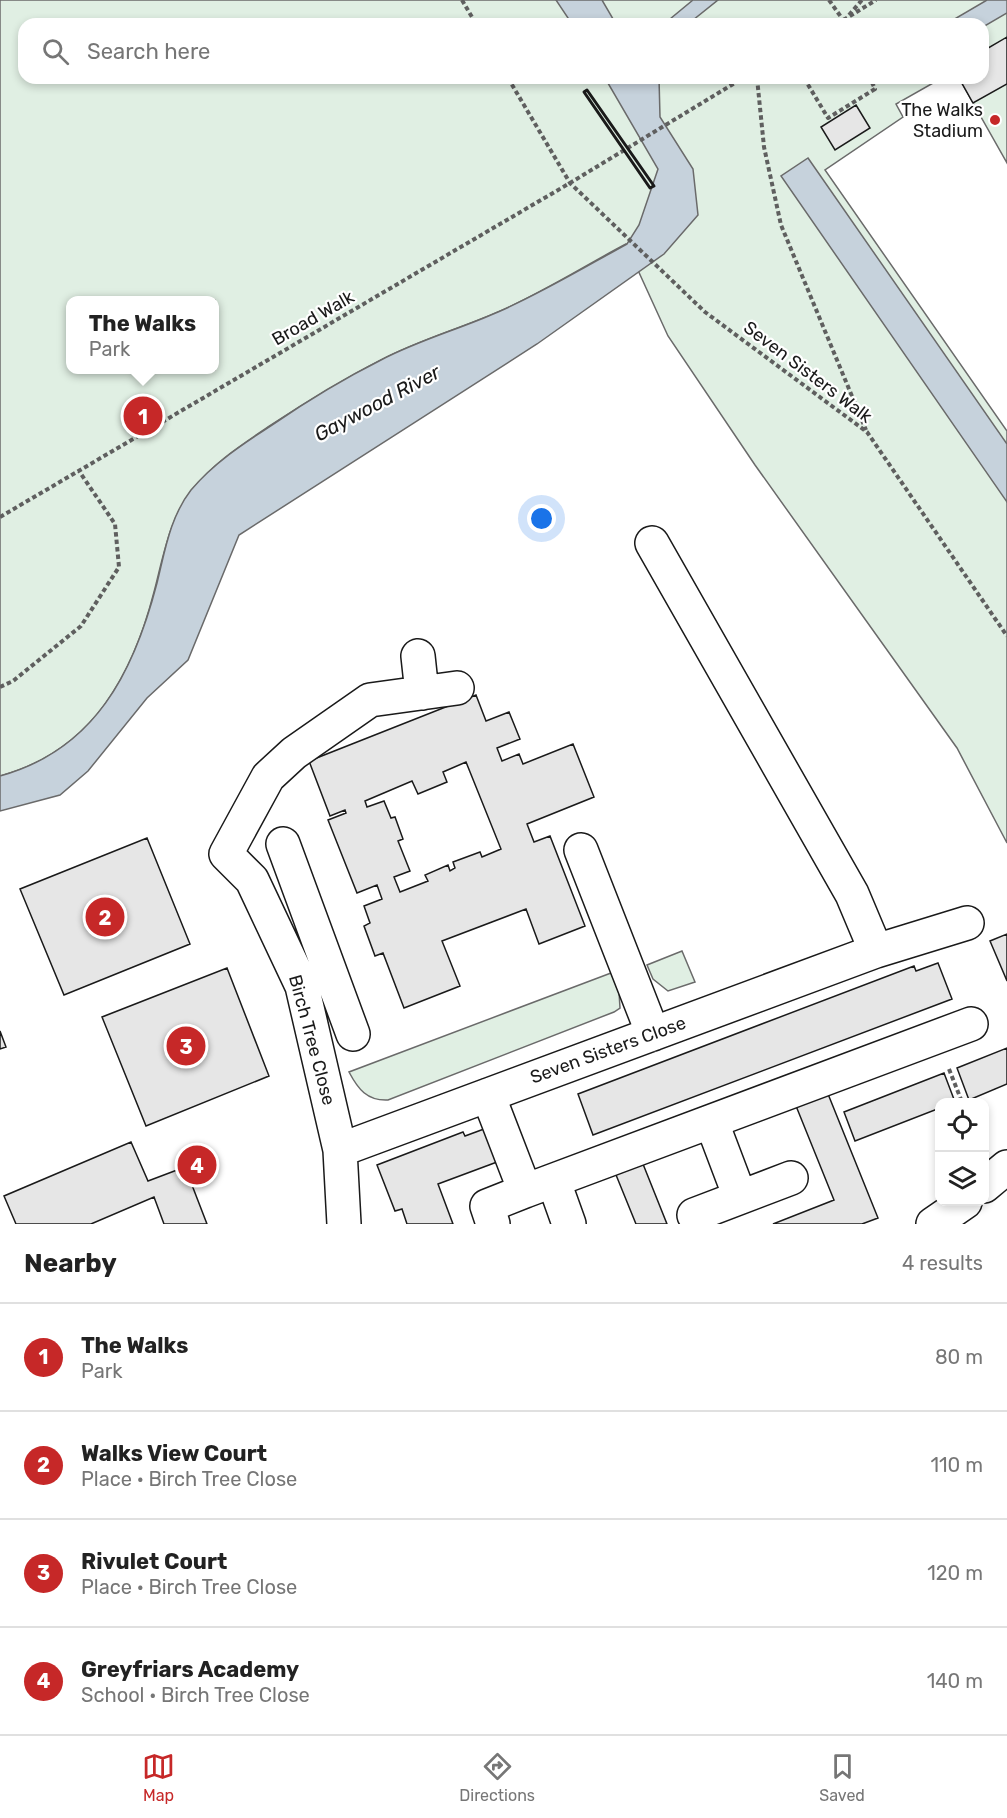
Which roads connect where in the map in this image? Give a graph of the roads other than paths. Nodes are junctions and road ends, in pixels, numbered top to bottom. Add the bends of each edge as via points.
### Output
1 (652, 543) dead end
2 (418, 656) dead end
3 (457, 688) dead end
4 (422, 693) junction
5 (283, 844) dead end
6 (581, 850) dead end
7 (968, 923) dead end
8 (876, 951) junction
9 (316, 981) junction
10 (971, 1024) dead end
11 (353, 1034) dead end
12 (653, 1034) junction
13 (488, 1095) junction
14 (712, 1123) junction
15 (340, 1150) junction
16 (1007, 1167) edge
17 (790, 1178) dead end
18 (989, 1182) edge
19 (540, 1186) junction
20 (740, 1197) junction
21 (959, 1206) edge
22 (694, 1215) dead end
23 (344, 1224) edge
24 (493, 1224) edge
25 (569, 1224) edge
26 (933, 1224) edge

1 - 8 street via 852,894
2 - 4 street
3 - 4 street, Birch Tree Close
4 - 9 street, Birch Tree Close via 370,700 294,753 268,777 226,854 252,880
5 - 9 street
6 - 12 street
7 - 8 street, Seven Sisters Close
8 - 12 street, Seven Sisters Close
9 - 11 street
9 - 15 street, Birch Tree Close
10 - 14 street
12 - 13 street, Seven Sisters Close
13 - 15 street, Seven Sisters Close
13 - 19 street
14 - 19 street
14 - 20 street
15 - 23 street, Birch Tree Close
16 - 18 street
17 - 20 street
19 - 24 street via 487,1206
19 - 25 street
20 - 22 street
21 - 26 street

